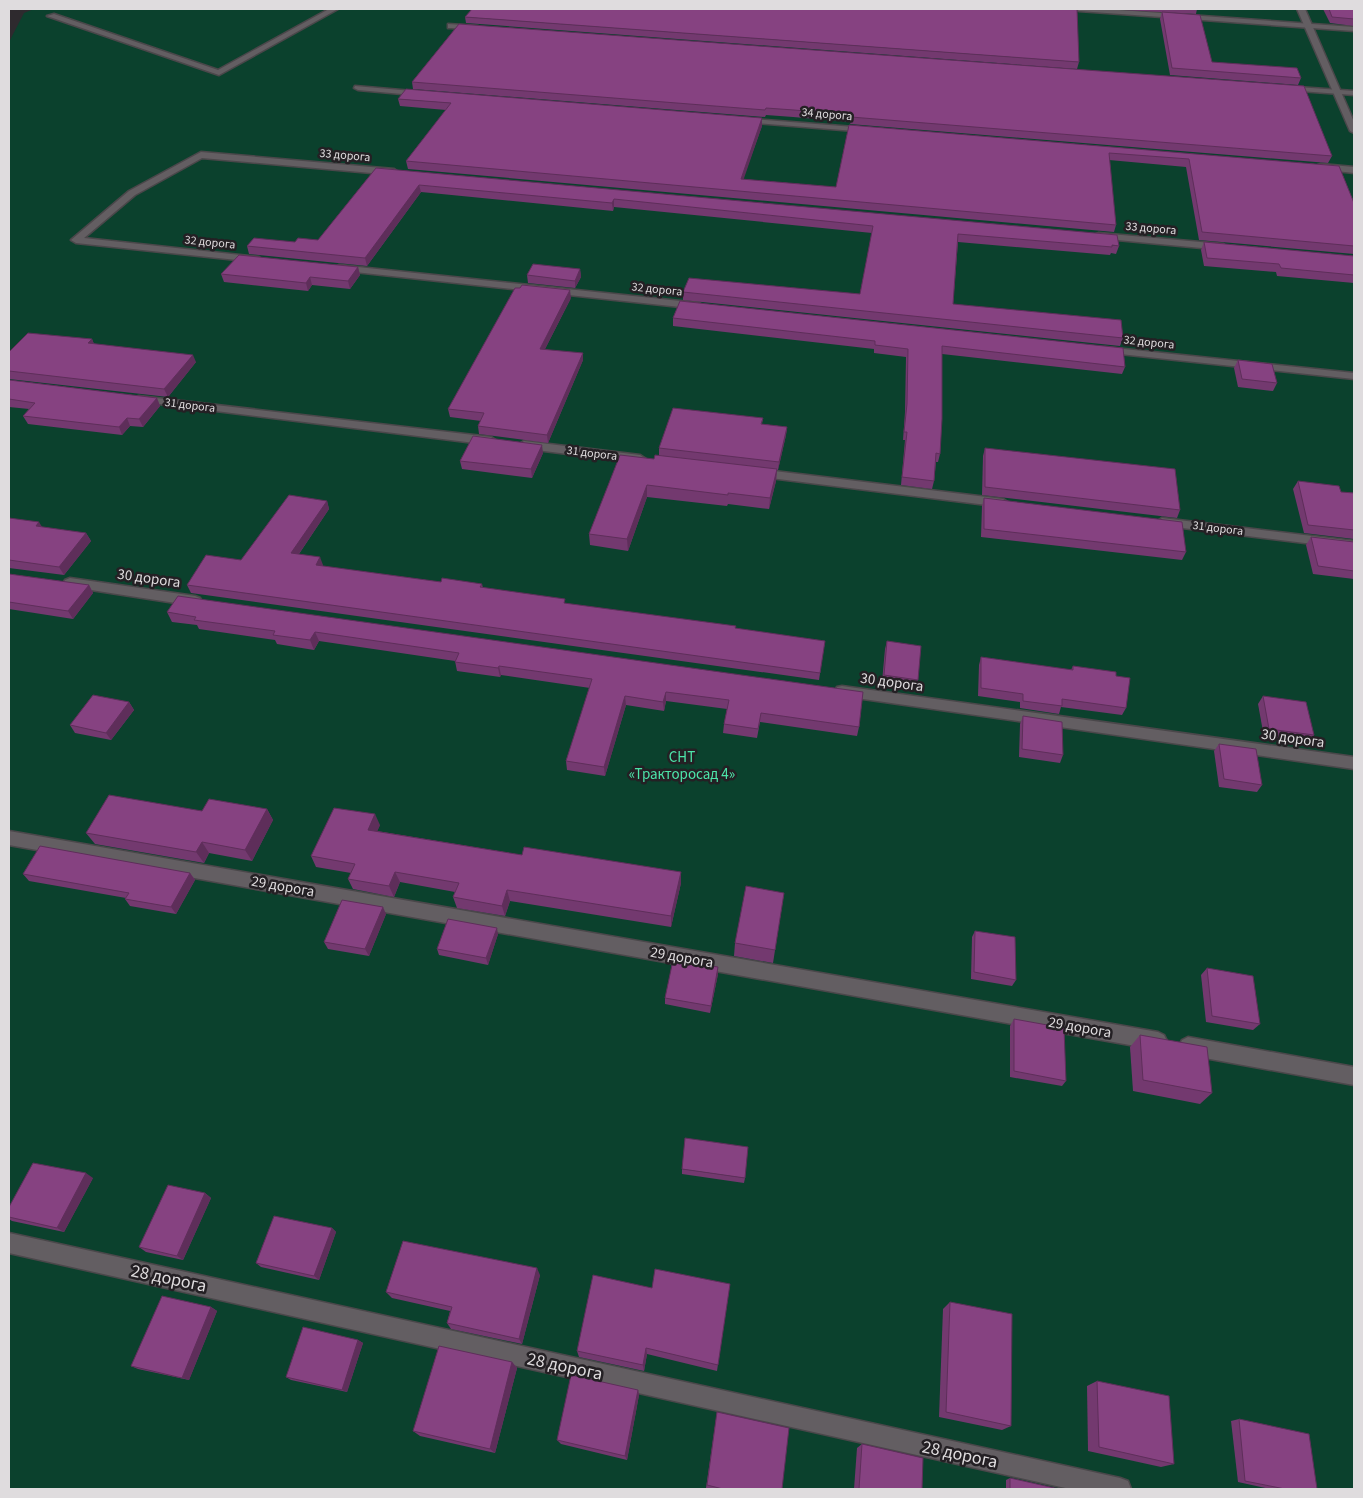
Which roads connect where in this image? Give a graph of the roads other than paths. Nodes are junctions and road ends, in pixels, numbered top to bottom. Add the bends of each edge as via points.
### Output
1 (330, 9) edge
2 (1079, 9) edge
3 (1301, 9) edge
4 (51, 16) dead end
5 (451, 26) dead end
6 (1308, 26) junction
7 (490, 29) edge
8 (1354, 29) edge
9 (1277, 87) edge
10 (358, 88) dead end
11 (1337, 92) junction
12 (1354, 93) edge
13 (438, 95) edge
14 (737, 119) edge
15 (876, 131) edge
16 (1354, 131) edge
17 (1314, 167) edge
18 (1354, 170) edge
19 (400, 173) edge
20 (1086, 235) edge
21 (76, 240) joint
22 (1235, 248) edge
23 (265, 260) edge
24 (324, 267) edge
25 (710, 308) edge
26 (1097, 349) edge
27 (1354, 376) edge
28 (128, 398) edge
29 (652, 460) edge
30 (741, 471) edge
31 (1018, 504) edge
32 (1146, 520) edge
33 (1354, 545) edge
34 (58, 581) edge
35 (207, 602) edge
36 (830, 690) edge
37 (1354, 764) edge
38 (9, 838) edge
39 (1354, 1076) edge
40 (9, 1243) edge
41 (1120, 1489) edge

1 - 4 street via 220,73
2 - 6 street
3 - 6 street
5 - 7 street
6 - 8 street
6 - 11 street
9 - 11 street
10 - 13 street
11 - 12 street
11 - 16 street
14 - 15 street, 34 дорога
17 - 18 street
19 - 21 street, 33 дорога via 201,155 132,193
20 - 22 street, 33 дорога
21 - 23 street, 32 дорога
24 - 25 street, 32 дорога
26 - 27 street, 32 дорога
28 - 29 street, 31 дорога
30 - 31 street
32 - 33 street, 31 дорога
34 - 35 street, 30 дорога
36 - 37 street, 30 дорога
38 - 39 street, 29 дорога
40 - 41 street, 28 дорога

